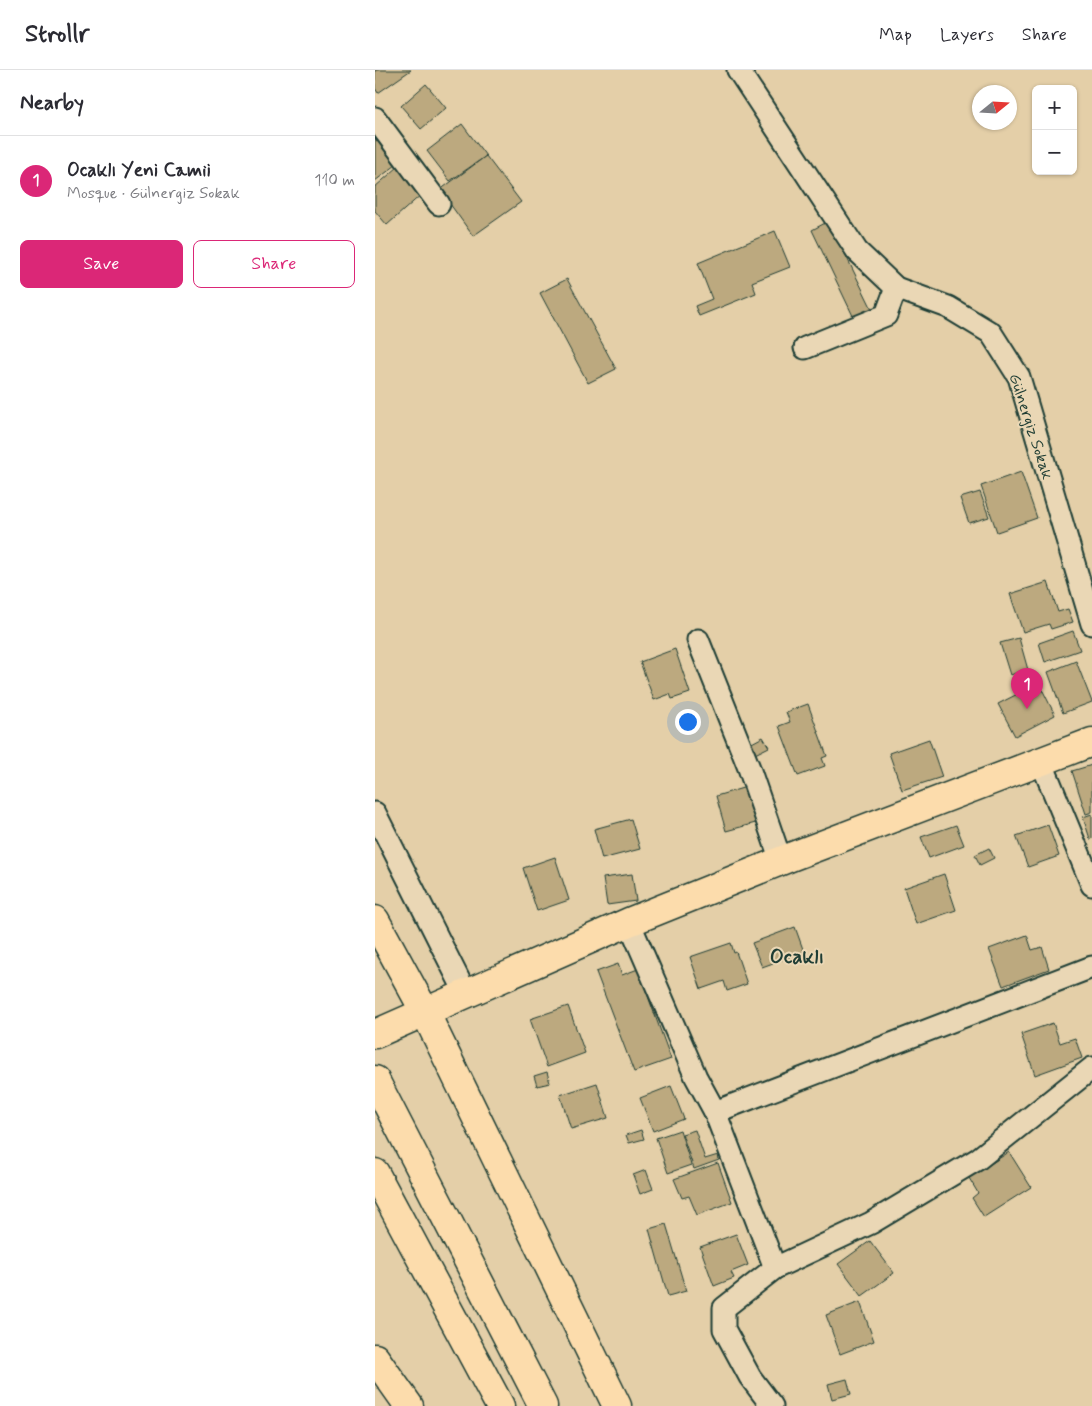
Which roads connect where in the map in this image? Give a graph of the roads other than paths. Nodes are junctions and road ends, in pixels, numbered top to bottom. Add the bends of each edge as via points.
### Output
1 (739, 70) edge
2 (375, 118) edge
3 (439, 204) dead end
4 (896, 288) junction
5 (805, 348) dead end
6 (1092, 624) edge
7 (698, 640) dead end
8 (1092, 742) edge
9 (1041, 761) junction
10 (375, 813) edge
11 (781, 861) junction
12 (1092, 885) edge
13 (375, 920) edge
14 (629, 922) junction
15 (1092, 967) edge
16 (466, 994) junction
17 (425, 1012) junction
18 (375, 1034) edge
19 (1092, 1068) edge
20 (377, 1085) edge
21 (715, 1112) junction
22 (375, 1173) edge
23 (775, 1268) junction
24 (375, 1358) edge
25 (409, 1406) edge
26 (500, 1406) edge
27 (543, 1406) edge
28 (617, 1406) edge
29 (772, 1406) edge

1 - 4 street, Gülnergiz Sokak via 857,251
2 - 3 street
4 - 5 street via 886,315
4 - 6 street, Gülnergiz Sokak via 949,307 991,333 1019,377
7 - 11 street via 749,768
8 - 9 main road
9 - 11 main road
9 - 12 street
10 - 16 street
11 - 14 main road
13 - 17 main road
14 - 16 main road
14 - 21 street via 696,1077
15 - 21 street
16 - 17 main road
17 - 18 main road
17 - 28 main road
19 - 23 street via 978,1158 871,1223
20 - 27 main road
21 - 23 street
22 - 26 main road
23 - 29 street via 724,1308 724,1329
24 - 25 main road

